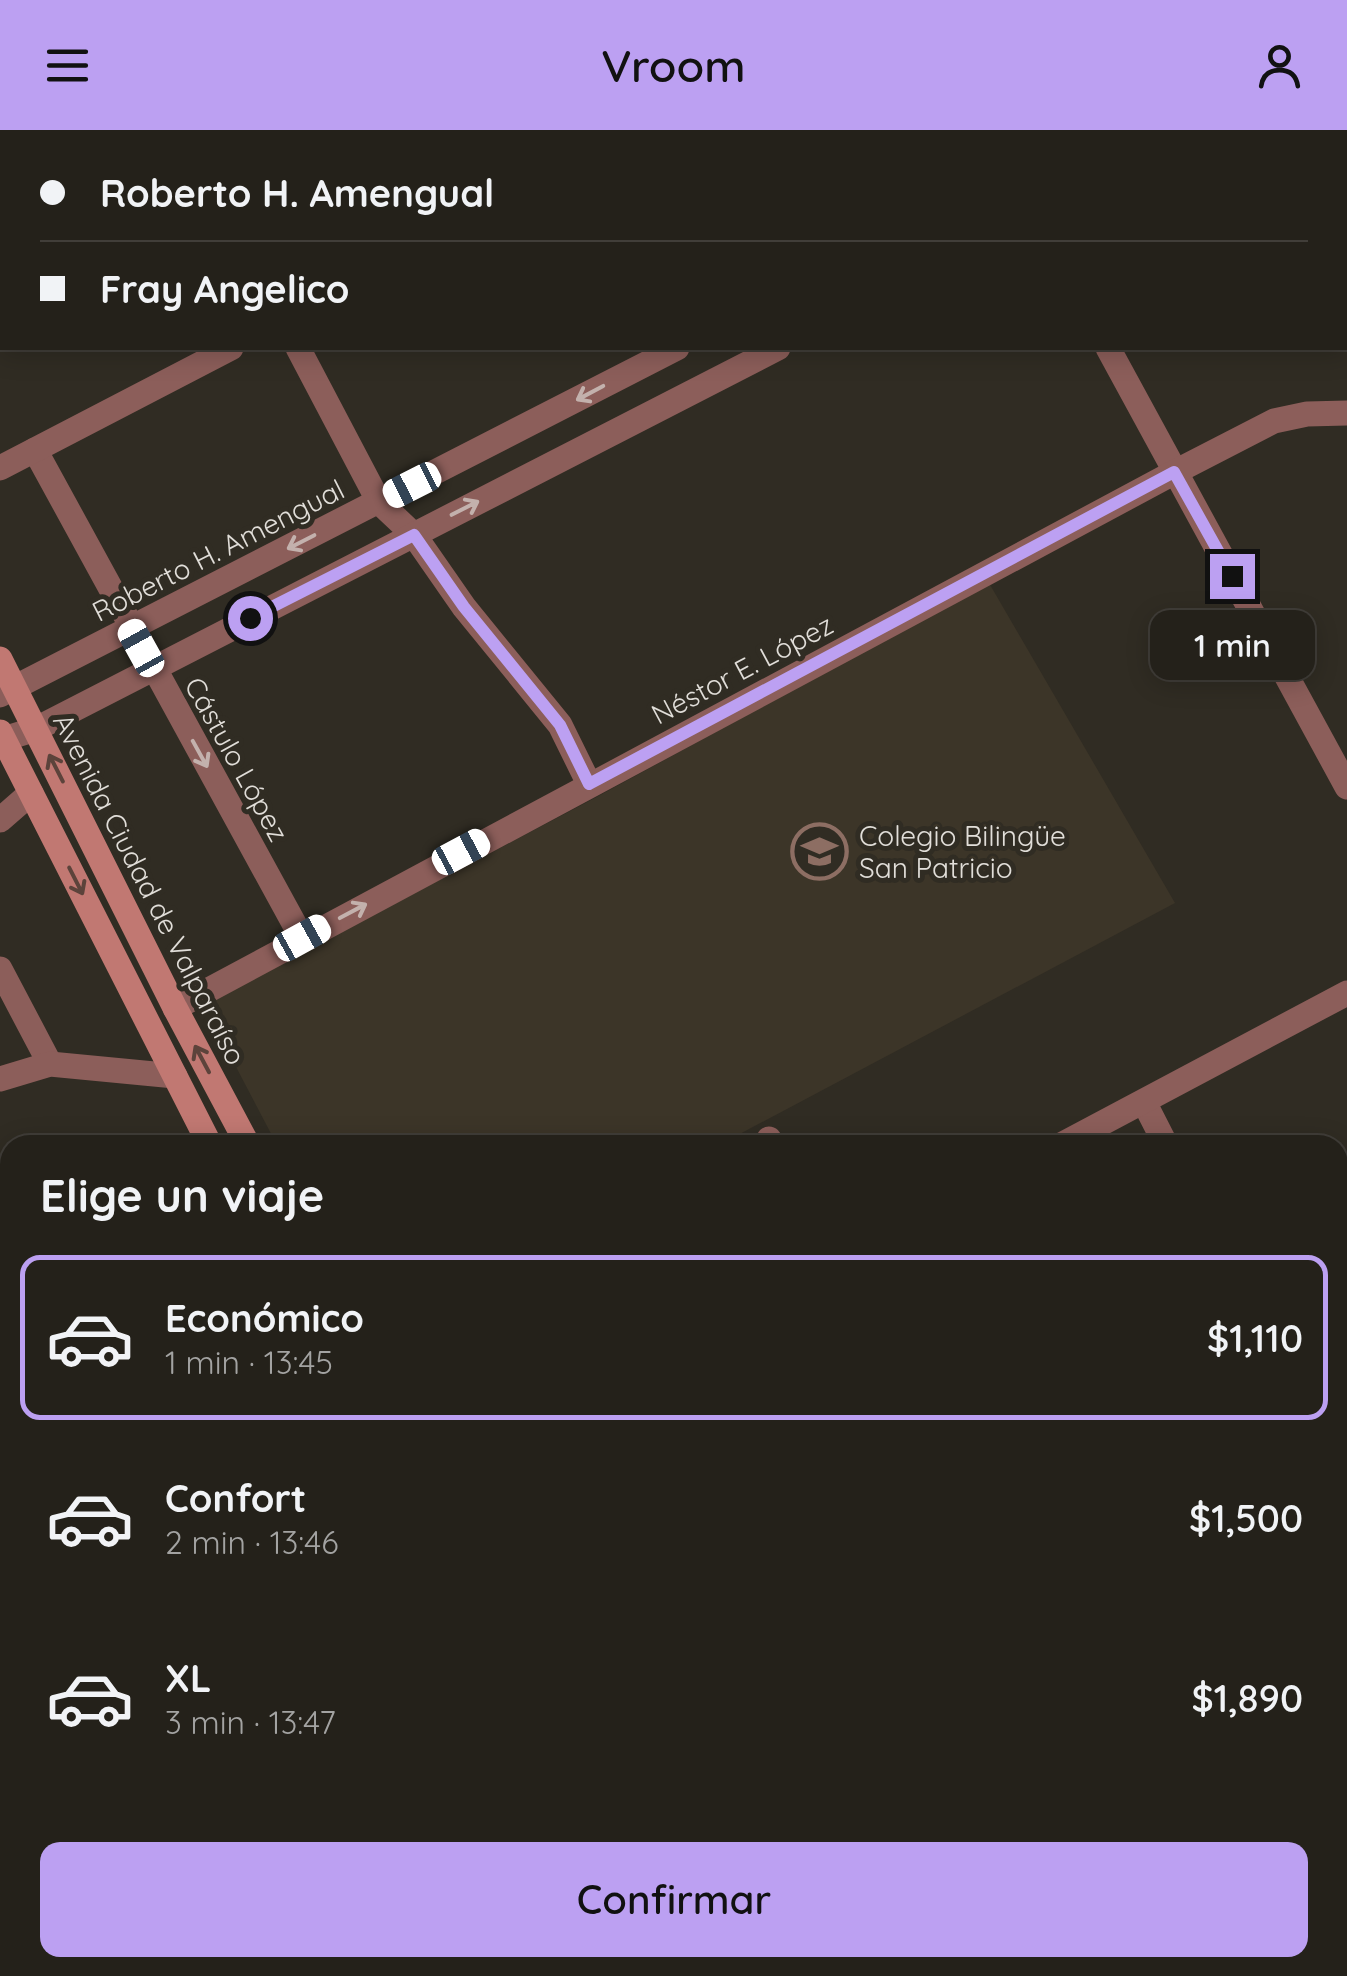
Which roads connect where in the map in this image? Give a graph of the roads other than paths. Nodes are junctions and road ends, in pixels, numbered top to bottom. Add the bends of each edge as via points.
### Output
1 (227, 350) edge
2 (299, 350) edge
3 (672, 350) edge
4 (774, 350) edge
5 (1109, 350) edge
6 (1347, 413) edge
7 (35, 450) junction
8 (0, 468) edge
9 (1174, 472) junction
10 (380, 502) junction
11 (414, 535) junction
12 (130, 628) junction
13 (0, 659) edge
14 (152, 669) junction
15 (7, 691) edge
16 (36, 729) junction
17 (1, 737) edge
18 (589, 784) junction
19 (1347, 787) edge
20 (31, 793) junction
21 (0, 820) edge
22 (302, 938) junction
23 (0, 969) edge
24 (1347, 994) edge
25 (175, 1008) junction
26 (50, 1064) junction
27 (175, 1076) junction
28 (0, 1079) edge
29 (1144, 1102) junction
30 (205, 1135) edge
31 (243, 1135) edge
32 (1080, 1135) edge
33 (1161, 1135) edge

1 - 7 street
2 - 10 street
3 -> 10 street, Roberto H. Amengual
11 -> 4 street
5 - 9 street
6 - 9 street, Néstor E. López via 1274,421
7 - 8 street
7 - 12 street, Cástulo López
9 - 18 street, Néstor E. López
9 - 19 street
10 - 11 street
10 -> 12 street, Roberto H. Amengual
11 - 14 street
11 - 18 street via 560,725
12 - 14 street, Cástulo López
12 - 15 street, Roberto H. Amengual
13 - 15 main road, Avenida Ciudad de Valparaíso
14 - 16 street
14 -> 22 street, Cástulo López
15 - 16 main road, Avenida Ciudad de Valparaíso
16 - 17 street
25 -> 16 main road, Avenida Ciudad de Valparaíso
17 - 20 main road
22 -> 18 street, Néstor E. López
20 - 21 street
20 -> 27 main road
22 - 25 street, Néstor E. López
23 - 26 street
24 - 29 street
31 -> 25 main road, Avenida Ciudad de Valparaíso
26 - 27 street
26 - 28 street
27 - 30 main road
29 - 32 street
29 - 33 street

